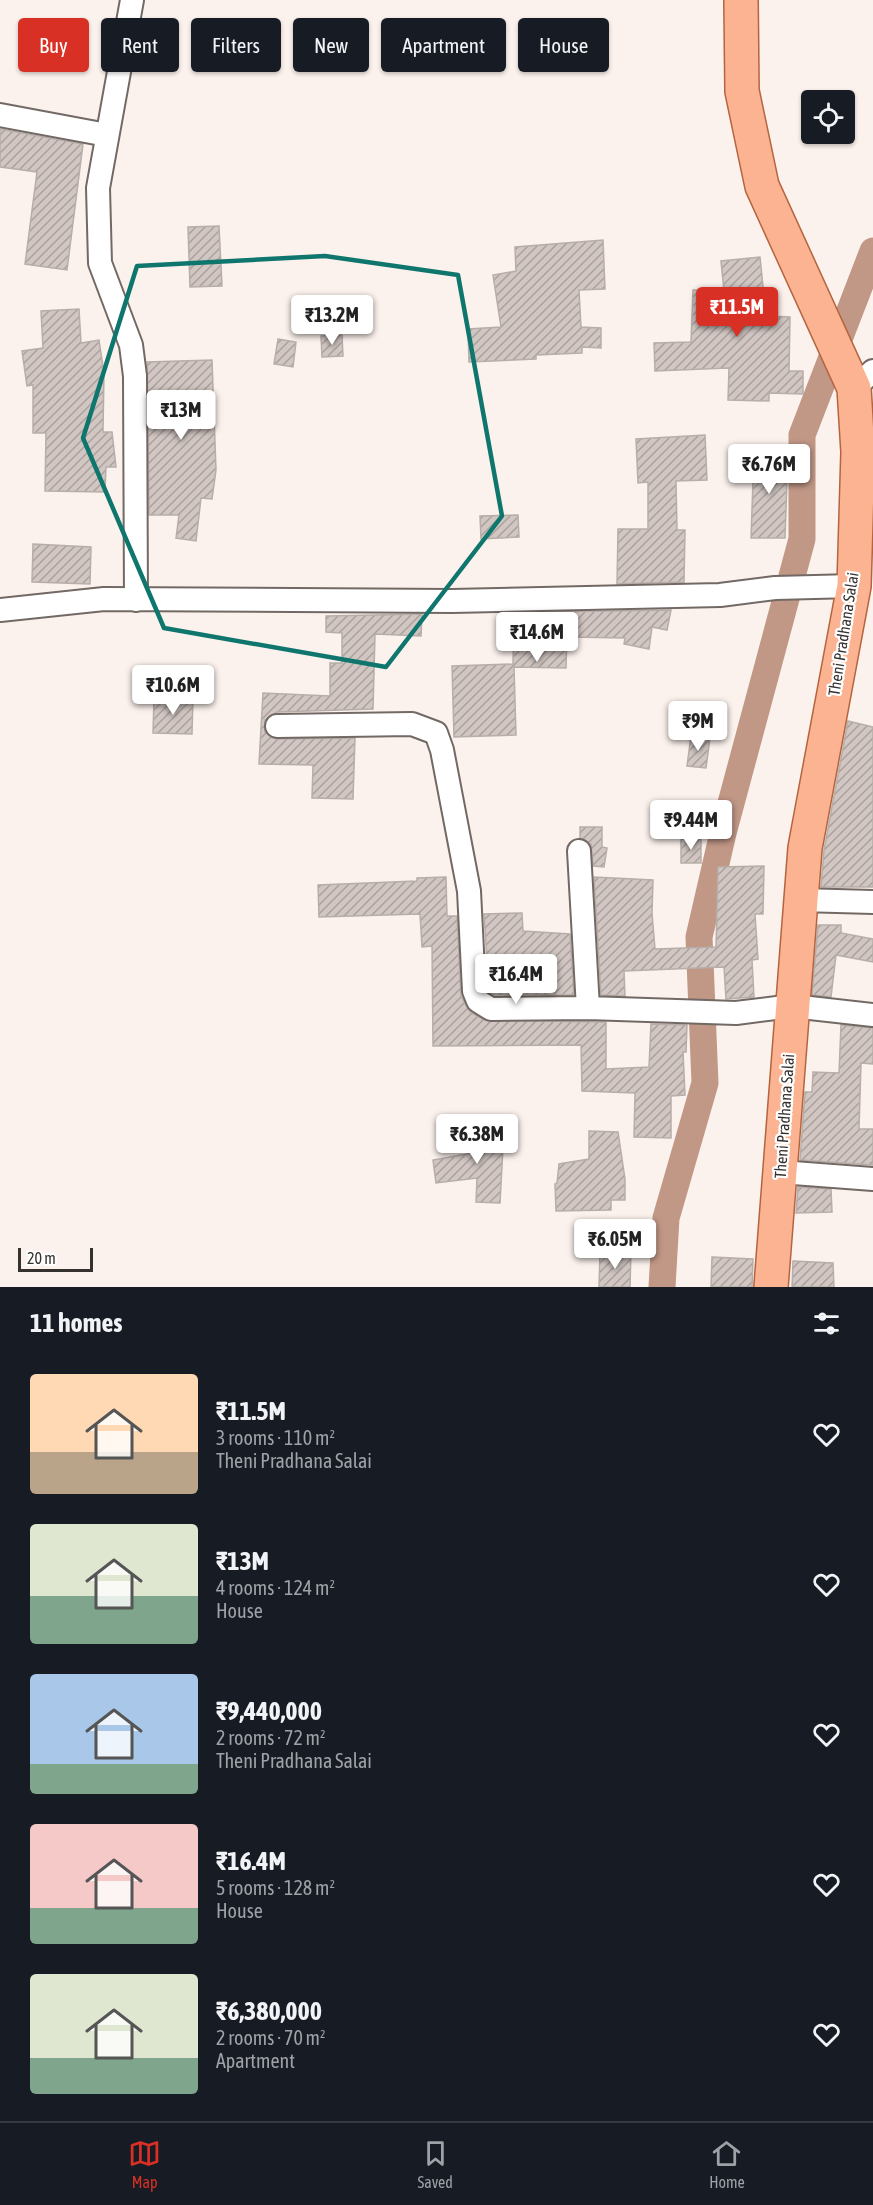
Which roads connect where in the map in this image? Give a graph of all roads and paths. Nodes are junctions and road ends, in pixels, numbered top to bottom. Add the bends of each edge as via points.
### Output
1 (132, 0) edge
2 (741, 0) edge
3 (0, 115) edge
4 (107, 135) junction
5 (863, 380) edge
6 (854, 586) junction
7 (136, 600) junction
8 (0, 610) edge
9 (277, 726) dead end
10 (579, 851) dead end
11 (800, 900) junction
12 (873, 902) edge
13 (792, 1006) junction
14 (588, 1008) junction
15 (873, 1015) edge
16 (780, 1172) junction
17 (873, 1179) edge
18 (771, 1287) edge

1 - 4 street
2 - 5 main road, Theni Pradhana Salai via 742,91 762,186 830,330
3 - 4 street
4 - 7 street via 98,188 100,263 131,345 135,376
5 - 6 main road, Theni Pradhana Salai
6 - 7 street via 775,588 720,595 452,602
6 - 11 main road, Theni Pradhana Salai via 805,848
7 - 8 street via 104,599
9 - 14 street via 412,723 436,733 467,883 474,992 478,1001 491,1009
10 - 14 street
11 - 12 street
11 - 13 main road, Theni Pradhana Salai
13 - 14 street via 736,1013
13 - 15 street
13 - 16 main road, Theni Pradhana Salai
16 - 17 street
16 - 18 main road, Theni Pradhana Salai

